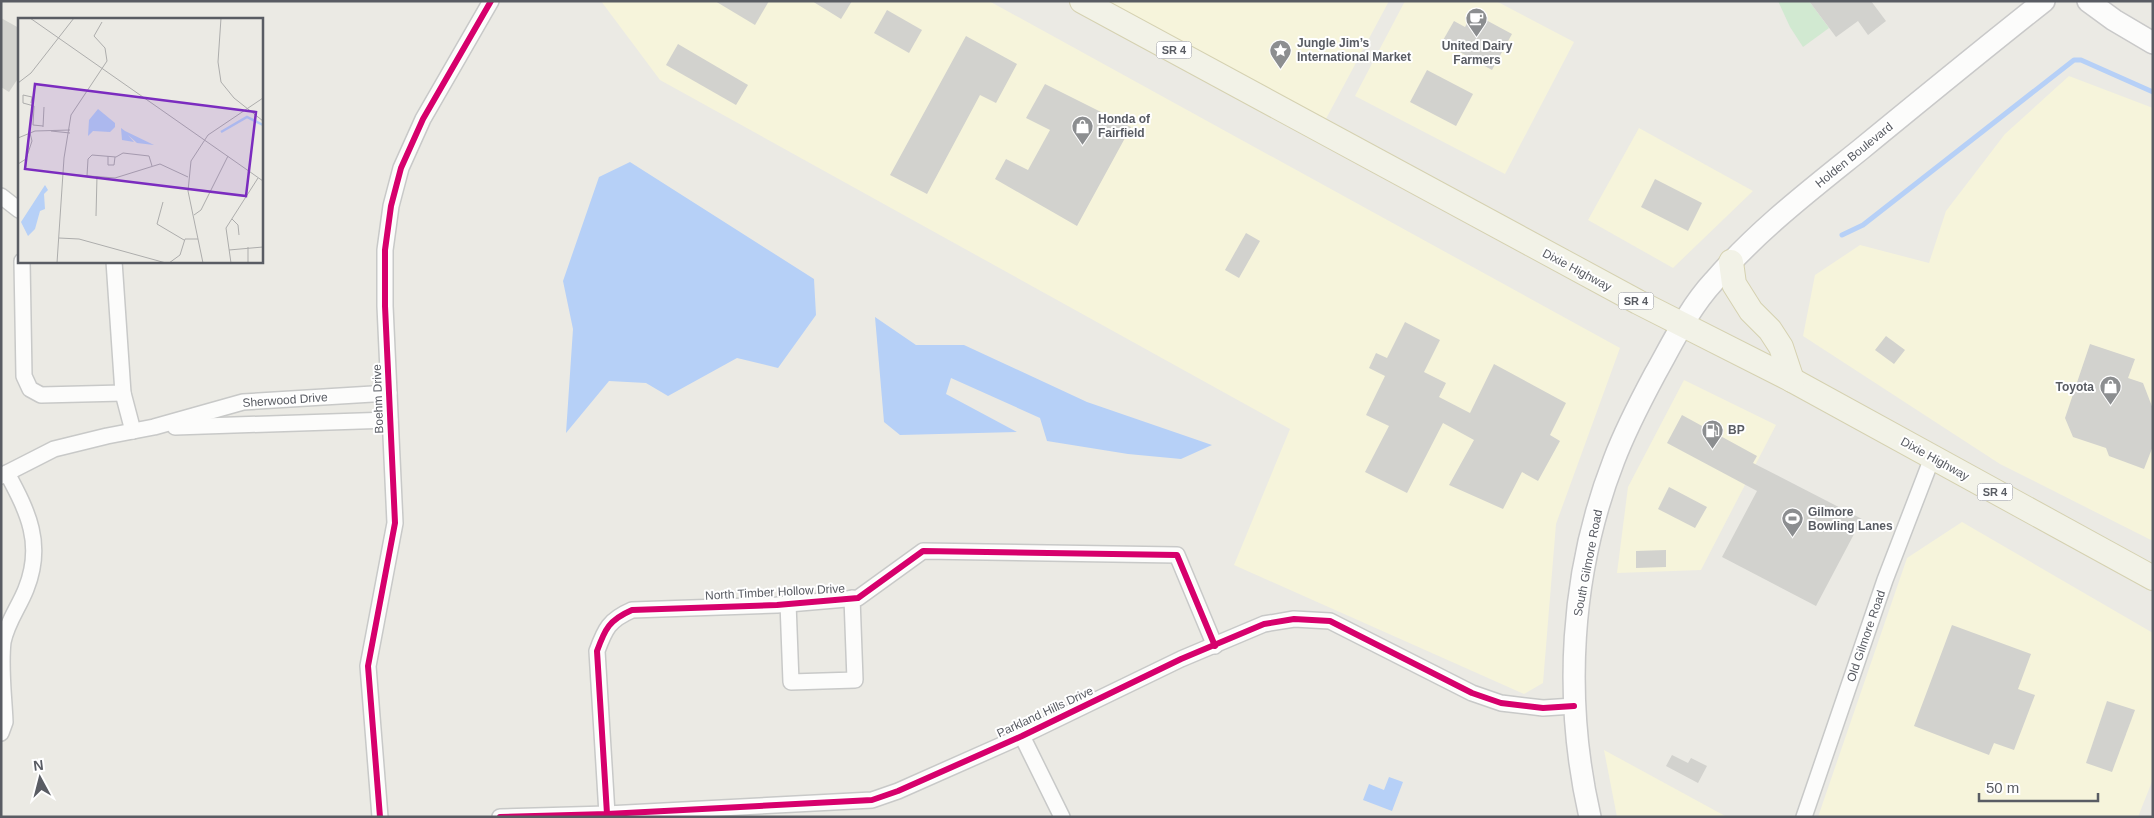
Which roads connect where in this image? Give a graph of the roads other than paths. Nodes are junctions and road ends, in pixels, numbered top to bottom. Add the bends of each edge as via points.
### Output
1 (492, 1) edge
2 (1082, 1) edge
3 (2044, 1) edge
4 (2088, 1) edge
5 (2153, 42) edge
6 (1, 196) edge
7 (18, 209) edge
8 (22, 262) edge
9 (114, 262) edge
10 (1731, 262) junction
11 (1681, 325) junction
12 (1792, 380) junction
13 (123, 393) junction
14 (389, 393) junction
15 (390, 420) junction
16 (154, 427) junction
17 (133, 431) junction
18 (1932, 458) junction
19 (4, 474) edge
20 (2153, 578) edge
21 (852, 598) junction
22 (788, 603) junction
23 (3, 638) edge
24 (1215, 646) junction
25 (2, 688) edge
26 (1574, 706) junction
27 (1, 733) edge
28 (1022, 736) junction
29 (702, 812) edge
30 (607, 814) junction
31 (380, 817) edge
32 (500, 817) edge
33 (1062, 817) edge
34 (1590, 817) edge
35 (1804, 817) edge

1 - 14 street, Boehm Drive via 424,119 401,168 391,206 385,250
2 - 11 main road, Dixie Highway / SR 4
3 - 10 main road, Holden Boulevard via 1783,213
4 - 5 main road
6 - 7 street
8 - 13 street via 24,376 30,389 41,395
9 - 13 street
10 - 11 main road, Holden Boulevard
10 - 12 main road via 1734,284 1781,346
11 - 12 main road, Dixie Highway / SR 4
11 - 26 main road, South Gilmore Road via 1638,405 1614,459 1596,514 1576,622
12 - 18 main road, Dixie Highway / SR 4
13 - 17 street
14 - 15 street, Boehm Drive
14 - 16 street, Sherwood Drive via 243,402
15 - 16 street, Sherwood Drive
15 - 31 street, Boehm Drive via 395,523 368,666
16 - 17 street, Sherwood Drive
17 - 19 street, Sherwood Drive via 54,449
18 - 20 main road, Dixie Highway / SR 4
18 - 35 street, Old Gilmore Road via 1885,580
19 - 23 street via 23,503 31,524 33,546 26,589
21 - 22 street, North Timber Hollow Drive
21 - 22 street via 855,680 791,682
21 - 24 street, North Timber Hollow Drive via 858,598 923,551 1178,555
22 - 30 street, North Timber Hollow Drive via 632,610 617,616 603,633 597,651
23 - 25 street
24 - 26 street, Parkland Hills Drive via 1264,624 1294,619 1330,621 1472,693 1501,703 1543,708
24 - 28 street, Parkland Hills Drive via 1181,659
25 - 27 street via 5,722
26 - 34 main road, South Gilmore Road via 1579,763
28 - 29 street, Parkland Hills Drive via 872,800
28 - 33 street
29 - 30 street, Parkland Hills Drive
30 - 32 street, Parkland Hills Drive

